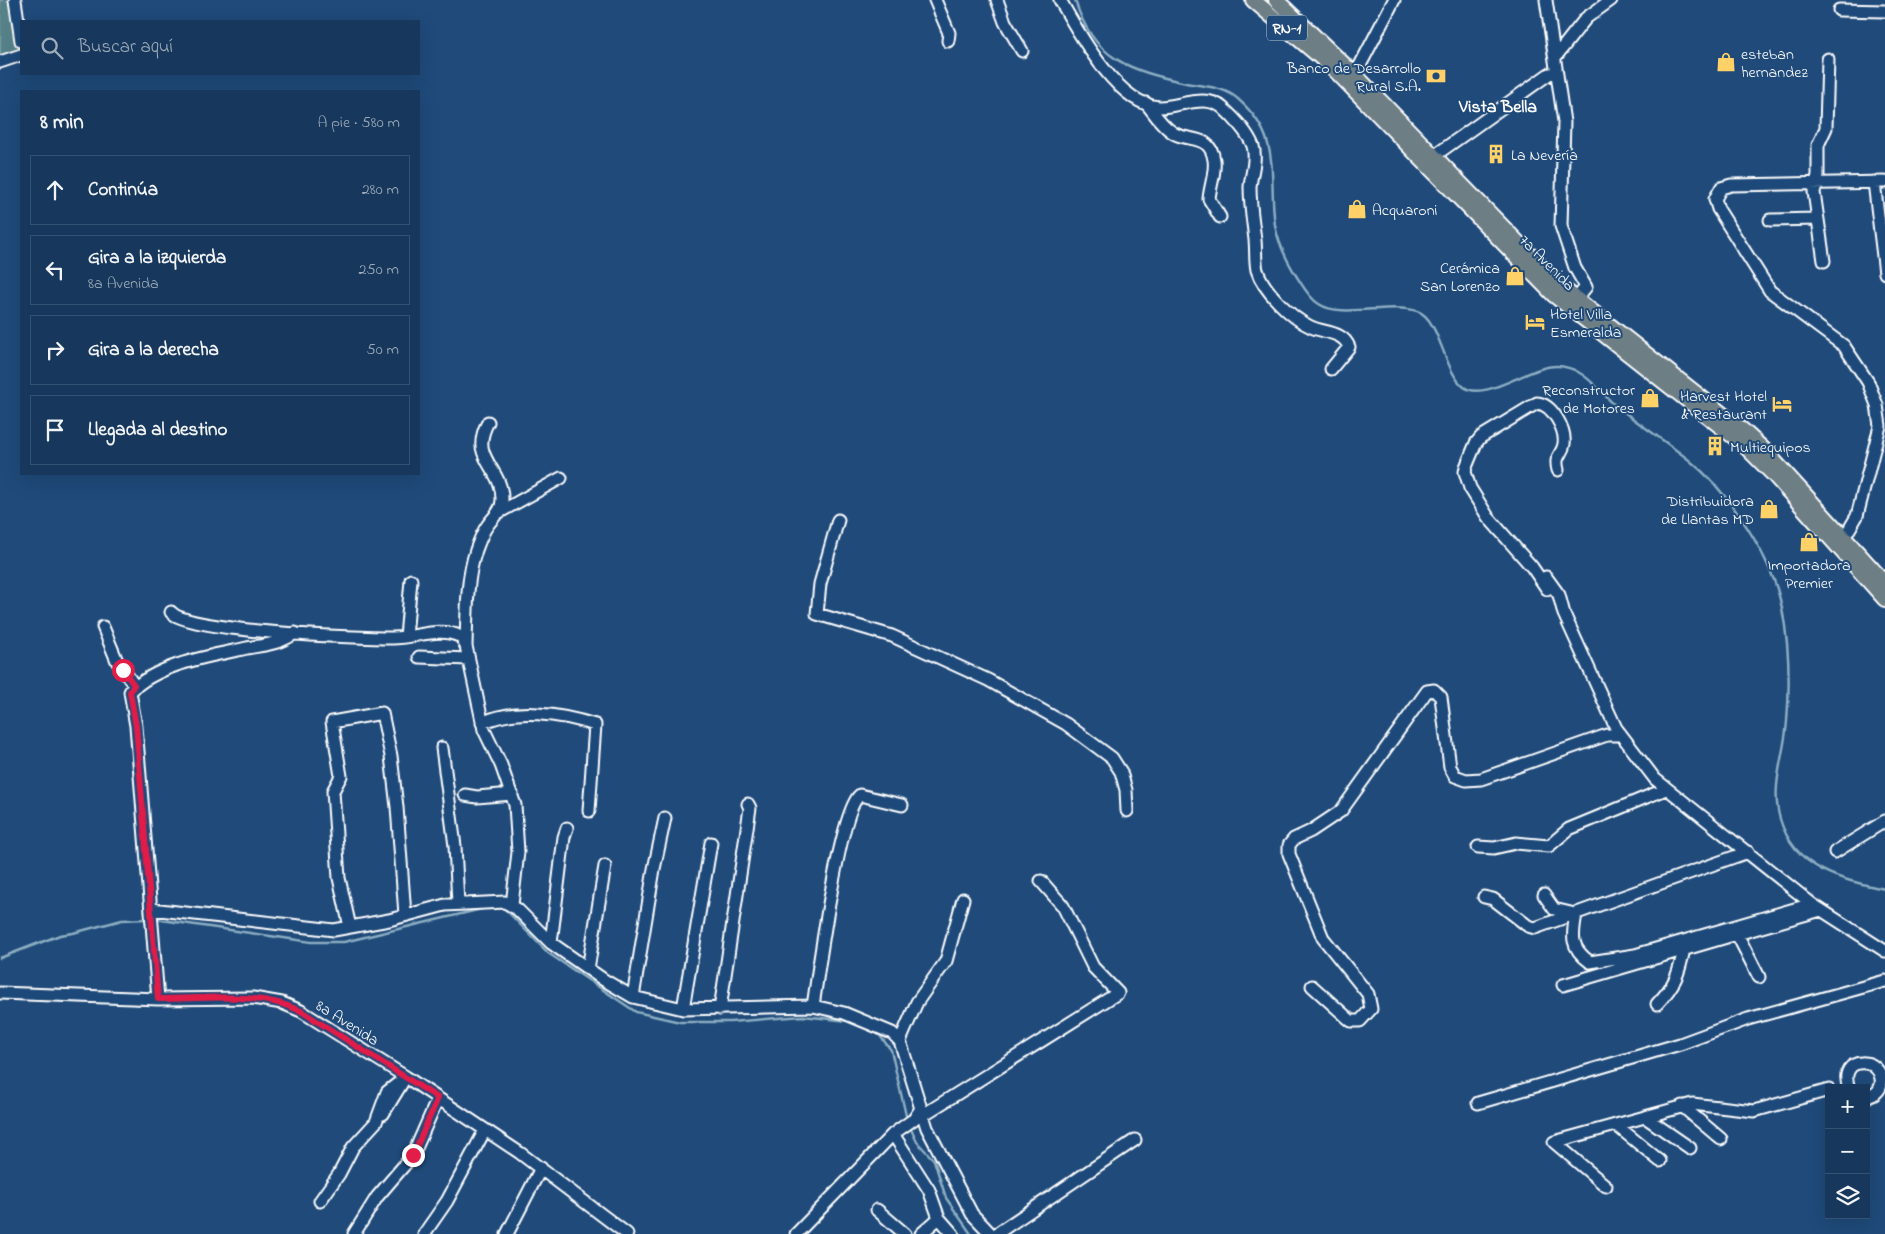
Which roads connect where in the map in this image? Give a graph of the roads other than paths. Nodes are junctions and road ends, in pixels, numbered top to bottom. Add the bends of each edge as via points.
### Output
1 (15, 0) edge
2 (935, 0) edge
3 (997, 0) edge
4 (1060, 0) edge
5 (1276, 0) edge
6 (1281, 0) edge
7 (1394, 0) edge
8 (1546, 0) edge
9 (1611, 0) edge
10 (1253, 2) edge
11 (1839, 10) dead end
12 (1885, 11) edge
13 (1290, 12) junction
14 (20, 34) edge
15 (948, 41) dead end
16 (1022, 51) dead end
17 (20, 56) edge
18 (1556, 56) junction
19 (1828, 59) dead end
20 (0, 62) edge
21 (1549, 74) dead end
22 (1351, 79) junction
23 (1146, 103) junction
24 (1434, 156) junction
25 (1817, 182) junction
26 (1880, 182) edge
27 (1220, 217) dead end
28 (1817, 219) junction
29 (1770, 220) dead end
30 (1824, 261) dead end
31 (1885, 273) edge
32 (1573, 303) junction
33 (1331, 369) dead end
34 (488, 422) dead end
35 (1558, 470) dead end
36 (561, 478) dead end
37 (495, 516) junction
38 (838, 520) dead end
39 (1844, 538) junction
40 (1546, 577) dead end
41 (411, 580) dead end
42 (1885, 583) edge
43 (1885, 599) edge
44 (172, 612) dead end
45 (1563, 612) junction
46 (103, 627) dead end
47 (294, 633) junction
48 (406, 637) junction
49 (466, 646) junction
50 (419, 657) dead end
51 (468, 659) junction
52 (130, 692) junction
53 (482, 723) junction
54 (1621, 735) junction
55 (442, 748) dead end
56 (1666, 790) junction
57 (512, 794) junction
58 (465, 795) dead end
59 (748, 804) dead end
60 (902, 805) dead end
61 (589, 811) dead end
62 (1127, 811) dead end
63 (665, 818) dead end
64 (1885, 821) edge
65 (567, 828) dead end
66 (711, 843) dead end
67 (1478, 847) dead end
68 (1748, 852) junction
69 (1835, 852) dead end
70 (605, 866) dead end
71 (1041, 881) dead end
72 (1544, 895) dead end
73 (1484, 897) dead end
74 (962, 899) dead end
75 (458, 903) junction
76 (512, 905) junction
77 (1817, 907) junction
78 (152, 912) junction
79 (1576, 914) junction
80 (405, 915) junction
81 (350, 928) junction
82 (1737, 934) junction
83 (551, 943) junction
84 (1684, 949) junction
85 (1885, 951) edge
86 (588, 969) junction
87 (1759, 977) dead end
88 (1885, 981) edge
89 (1563, 985) dead end
90 (1312, 986) dead end
91 (0, 993) edge
92 (633, 997) junction
93 (158, 999) junction
94 (1657, 1004) dead end
95 (813, 1006) junction
96 (683, 1009) junction
97 (720, 1009) junction
98 (900, 1041) junction
99 (1883, 1073) edge
100 (406, 1077) junction
101 (1846, 1084) edge
102 (1825, 1091) edge
103 (1870, 1095) edge
104 (438, 1098) junction
105 (1478, 1103) dead end
106 (1682, 1106) junction
107 (919, 1114) junction
108 (1645, 1117) junction
109 (1616, 1125) junction
110 (485, 1130) junction
111 (896, 1132) junction
112 (1721, 1139) dead end
113 (1135, 1140) dead end
114 (1690, 1148) dead end
115 (1660, 1161) dead end
116 (541, 1168) junction
117 (1606, 1186) dead end
118 (320, 1201) dead end
119 (877, 1210) dead end
120 (939, 1218) junction
121 (354, 1234) edge
122 (424, 1234) edge
123 (507, 1234) edge
124 (627, 1234) edge
125 (796, 1234) edge
126 (905, 1234) edge
127 (922, 1234) edge
128 (953, 1234) edge
129 (991, 1234) edge
130 (996, 1234) edge

1 - 14 street
2 - 15 street via 949,33
3 - 16 street via 1005,22
4 - 23 street via 1102,68 1130,94
5 - 13 main road, RN-1
6 - 13 main road
7 - 22 street
8 - 18 street
9 - 18 street via 1586,18
10 - 22 main road, 7a Avenida / RN-1
11 - 12 street
13 - 22 main road, 7a Avenida / RN-1
17 - 20 street
18 - 32 street via 1564,122 1560,226 1575,268 1586,287
19 - 25 street via 1826,128 1817,149
21 - 24 street
22 - 24 main road, 7a Avenida / RN-1
22 - 32 main road, 7a Avenida / RN-1 via 1541,282
23 - 27 street via 1174,134 1201,140 1210,149 1214,171 1209,198
23 - 33 street via 1159,107 1212,102 1221,106 1252,144 1254,163 1250,186 1257,270 1267,291 1282,304 1310,326 1346,340 1349,347
24 - 32 main road, 7a Avenida / RN-1
25 - 26 street
25 - 28 street via 1814,192
25 - 39 street via 1731,185 1721,188 1715,199 1718,209 1770,292 1844,346 1868,382 1877,405 1880,426 1877,443 1857,516
26 - 31 street
28 - 29 street
28 - 30 street
32 - 39 main road, 7a Avenida / RN-1 via 1747,434
32 - 43 main road, 7a Avenida / RN-1 via 1743,444
34 - 37 street via 481,446 502,491 501,506
35 - 45 street via 1556,460 1564,441 1562,430 1546,406 1537,403 1478,440 1465,472 1470,488 1488,517 1532,567
36 - 37 street
37 - 49 street via 482,534 472,564
38 - 62 street via 820,584 817,614 892,636 988,680 1066,724 1112,758 1121,772
39 - 42 main road, 7a Avenida / RN-1
40 - 45 street via 1559,596
41 - 48 street
44 - 47 street via 177,618 189,622
45 - 54 street
46 - 52 street via 117,661 134,685
47 - 48 street
47 - 52 street via 276,643 183,663 138,684
48 - 49 street via 450,633 461,637
49 - 51 street
50 - 51 street
51 - 53 street
52 - 78 street via 136,726
53 - 57 street
53 - 61 street via 502,716 530,714 568,717 594,724
54 - 56 street
54 - 90 street via 1607,735 1481,779 1466,780 1455,776 1450,767 1440,697 1434,690 1427,691 1341,811 1294,839 1290,845 1289,854 1323,938 1369,997 1371,1009 1360,1021 1351,1021
55 - 75 street via 455,846
56 - 67 street via 1569,829 1558,835 1549,846 1516,843 1494,848
56 - 68 street
57 - 58 street
57 - 76 street via 518,852
59 - 97 street via 747,837
60 - 95 street via 860,795 848,815
63 - 92 street
64 - 69 street
65 - 83 street
66 - 96 street
68 - 77 street
68 - 79 street
70 - 86 street
71 - 107 street via 1063,906 1093,967 1118,993
72 - 79 street via 1554,909
73 - 79 street via 1535,928
74 - 98 street via 946,961 917,1002
75 - 76 street via 502,902
75 - 80 street
76 - 83 street
77 - 79 street via 1635,955 1590,962 1578,954 1573,941
77 - 82 street
77 - 85 street
78 - 81 street via 262,920 322,930
78 - 93 street
80 - 81 street
80 - 81 street via 395,790 382,713 340,720 332,722 341,778 333,791 339,878
82 - 84 street
82 - 87 street
83 - 86 street
84 - 89 street
84 - 94 street via 1673,988
86 - 92 street
88 - 105 street via 1748,1019 1680,1044
91 - 93 street, 8a Avenida via 46,998
92 - 96 street
93 - 100 street, 8a Avenida via 253,998 282,1003 301,1011
95 - 97 street
95 - 98 street via 844,1013 892,1033
96 - 97 street
98 - 107 street
99 - 101 street via 1871,1063 1860,1063 1851,1069
99 - 103 street via 1880,1089
100 - 104 street, 8a Avenida
100 - 118 street via 371,1133 353,1147
102 - 106 street via 1754,1111 1692,1104
104 - 110 street, 8a Avenida
104 - 121 street via 413,1155 377,1197
106 - 108 street
106 - 112 street
107 - 111 street
107 - 129 street via 972,1214
108 - 109 street
108 - 114 street
109 - 115 street
109 - 117 street via 1554,1142
110 - 116 street, 8a Avenida
110 - 122 street
111 - 120 street via 929,1190
111 - 125 street
113 - 130 street
116 - 123 street
116 - 124 street, 8a Avenida
119 - 126 street
120 - 127 street
120 - 128 street

